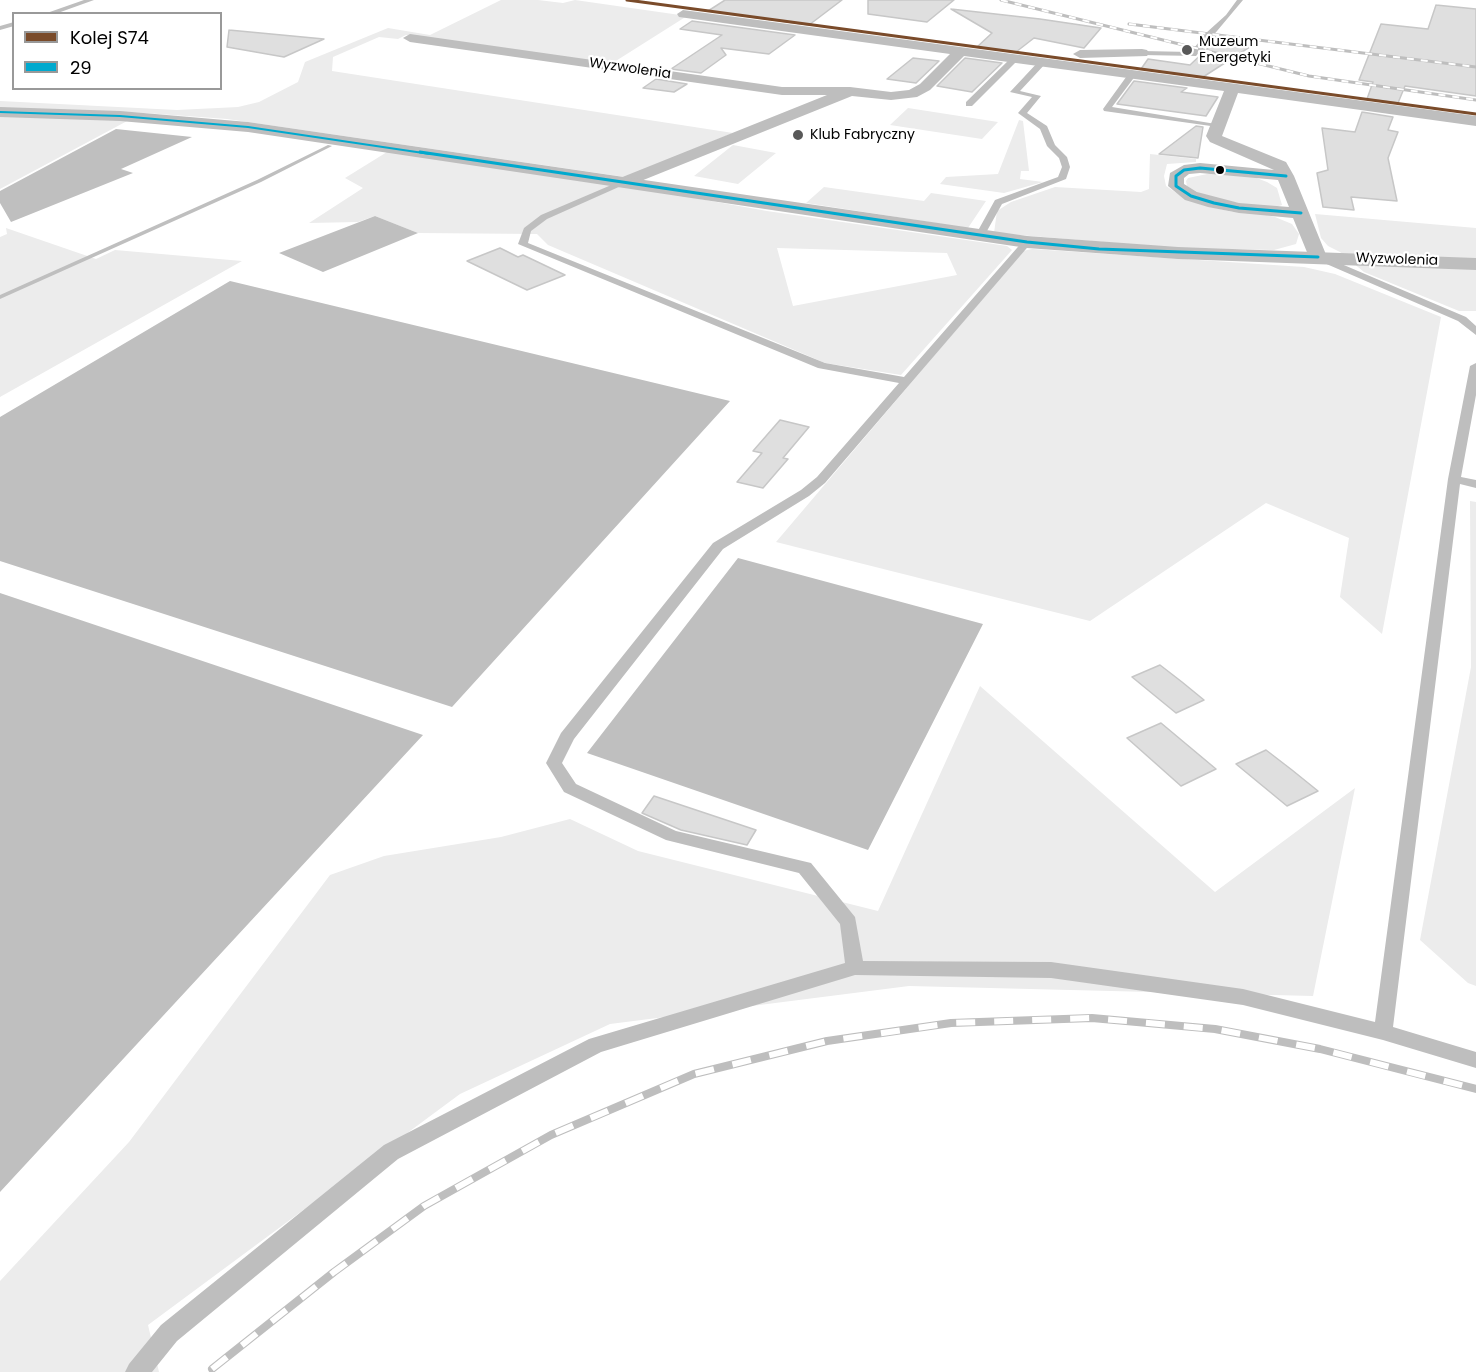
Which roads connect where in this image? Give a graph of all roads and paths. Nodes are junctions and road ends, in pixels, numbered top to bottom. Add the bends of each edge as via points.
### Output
1 (91, 0) edge
2 (1240, 0) edge
3 (53, 12) edge
4 (410, 38) dead end
5 (962, 51) junction
6 (1142, 52) joint
7 (1015, 59) junction
8 (1042, 63) junction
9 (1132, 75) junction
10 (1232, 89) junction
11 (850, 91) junction
12 (969, 104) dead end
13 (0, 112) edge
14 (1476, 121) edge
15 (1218, 125) junction
16 (1286, 176) junction
17 (626, 182) junction
18 (1300, 213) junction
19 (980, 236) junction
20 (1027, 242) junction
21 (1318, 257) junction
22 (1476, 264) edge
23 (1476, 332) edge
24 (1476, 366) edge
25 (906, 381) junction
26 (1454, 479) junction
27 (1476, 484) edge
28 (855, 968) junction
29 (1383, 1032) junction
30 (1476, 1060) edge
31 (137, 1372) edge

1 - 3 lane
2 - 6 lane via 1193,54
4 - 11 street, Wyzwolenia via 782,91
5 - 6 street via 682,8 1075,54
5 - 7 street
5 - 11 street, Wyzwolenia via 925,87 912,94 891,96
7 - 8 street
7 - 12 lane
8 - 9 street
8 - 19 lane via 1014,92 1037,96 1022,114 1044,128 1051,146 1062,156 1066,167 1062,179 998,202
9 - 10 street
9 - 15 lane via 1107,109
10 - 14 street
10 - 15 street
11 - 17 street, Wyzwolenia
13 - 17 street, Wyzwolenia via 205,122
15 - 16 street via 1216,139 1280,165
16 - 18 street
16 - 18 street via 1200,168 1184,170 1176,176 1176,186 1191,196 1214,203
17 - 19 street, Wyzwolenia
17 - 25 lane via 544,217 527,230 524,244 822,366
18 - 21 street
19 - 20 street, Wyzwolenia
20 - 21 street, Wyzwolenia via 1111,250
20 - 25 lane
21 - 22 street, Wyzwolenia
21 - 23 lane via 1462,319
24 - 26 lane
25 - 28 lane via 821,480 718,546 567,737 554,763 570,788 672,836 805,868 849,922
26 - 27 lane
26 - 29 lane
28 - 29 lane via 1051,970 1243,997
28 - 31 lane via 596,1045 391,1152 170,1333
29 - 30 lane

